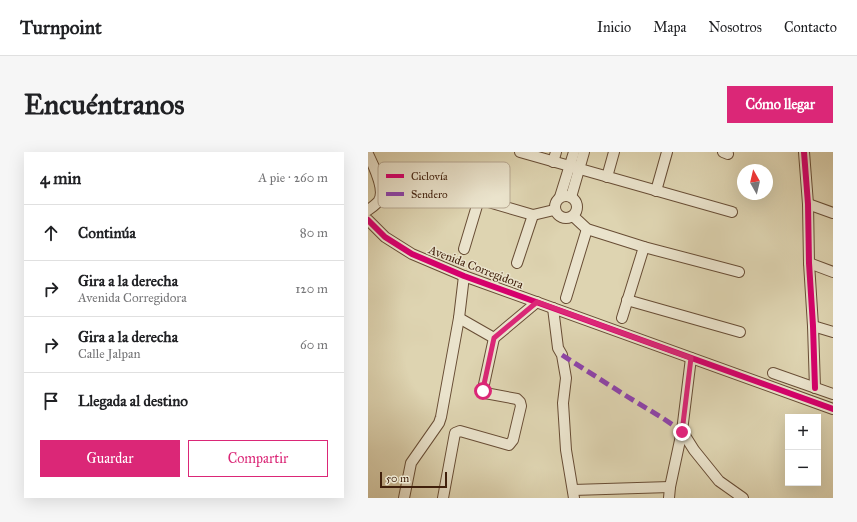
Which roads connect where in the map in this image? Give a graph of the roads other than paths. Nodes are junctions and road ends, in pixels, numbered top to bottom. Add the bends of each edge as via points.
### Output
1 (520, 152) edge
2 (574, 152) edge
3 (584, 152) edge
4 (614, 152) edge
5 (667, 152) edge
6 (804, 152) edge
7 (368, 154) edge
8 (555, 157) edge
9 (574, 167) junction
10 (378, 176) edge
11 (607, 177) junction
12 (656, 191) junction
13 (560, 197) junction
14 (571, 197) junction
15 (378, 202) edge
16 (808, 204) junction
17 (476, 208) edge
18 (509, 208) edge
19 (368, 210) edge
20 (554, 210) junction
21 (732, 212) dead end
22 (833, 213) edge
23 (533, 215) junction
24 (573, 216) junction
25 (368, 220) edge
26 (587, 229) junction
27 (644, 247) junction
28 (464, 249) dead end
29 (517, 263) dead end
30 (809, 263) junction
31 (738, 272) dead end
32 (833, 272) edge
33 (464, 276) junction
34 (566, 298) dead end
35 (627, 300) junction
36 (537, 302) junction
37 (554, 308) junction
38 (459, 318) junction
39 (622, 318) dead end
40 (813, 326) junction
41 (740, 332) dead end
42 (833, 332) edge
43 (494, 338) junction
44 (691, 358) junction
45 (773, 373) dead end
46 (816, 388) junction
47 (833, 394) edge
48 (833, 409) edge
49 (682, 432) junction
50 (670, 487) junction
51 (573, 494) edge
52 (604, 494) edge
53 (404, 498) edge
54 (443, 498) edge
55 (669, 498) edge
56 (743, 498) edge

1 - 8 street
2 - 9 street
3 - 9 street
4 - 11 street
5 - 12 street
6 - 16 street
7 - 10 street
8 - 9 street
9 - 11 street
9 - 13 street
9 - 14 street
11 - 12 street
12 - 21 street
13 - 14 street
13 - 20 street via 555,203
14 - 24 street via 577,206
15 - 19 street
16 - 22 street
16 - 30 street
17 - 28 street
18 - 23 street
20 - 23 street
20 - 24 street via 562,218
23 - 29 street
24 - 26 street
25 - 33 street, Avenida Corregidora via 385,237 412,254
26 - 27 street
26 - 34 street
27 - 31 street
27 - 35 street
30 - 32 street
30 - 40 street
33 - 36 street, Avenida Corregidora
33 - 38 street
35 - 39 street
35 - 41 street
36 - 37 street, Avenida Corregidora
36 - 43 street
37 - 44 street, Avenida Corregidora
37 - 51 street via 558,348 562,355 566,378 563,403 566,450
38 - 43 street
38 - 53 street via 441,417 411,463
40 - 42 street
40 - 46 street
43 - 54 street via 483,391 517,399 520,402 513,440 509,444 460,431 455,433
44 - 48 street, Avenida Corregidora
44 - 49 street
45 - 46 street
46 - 47 street
49 - 50 street
49 - 56 street via 719,481
50 - 52 street
50 - 55 street
51 - 52 street

